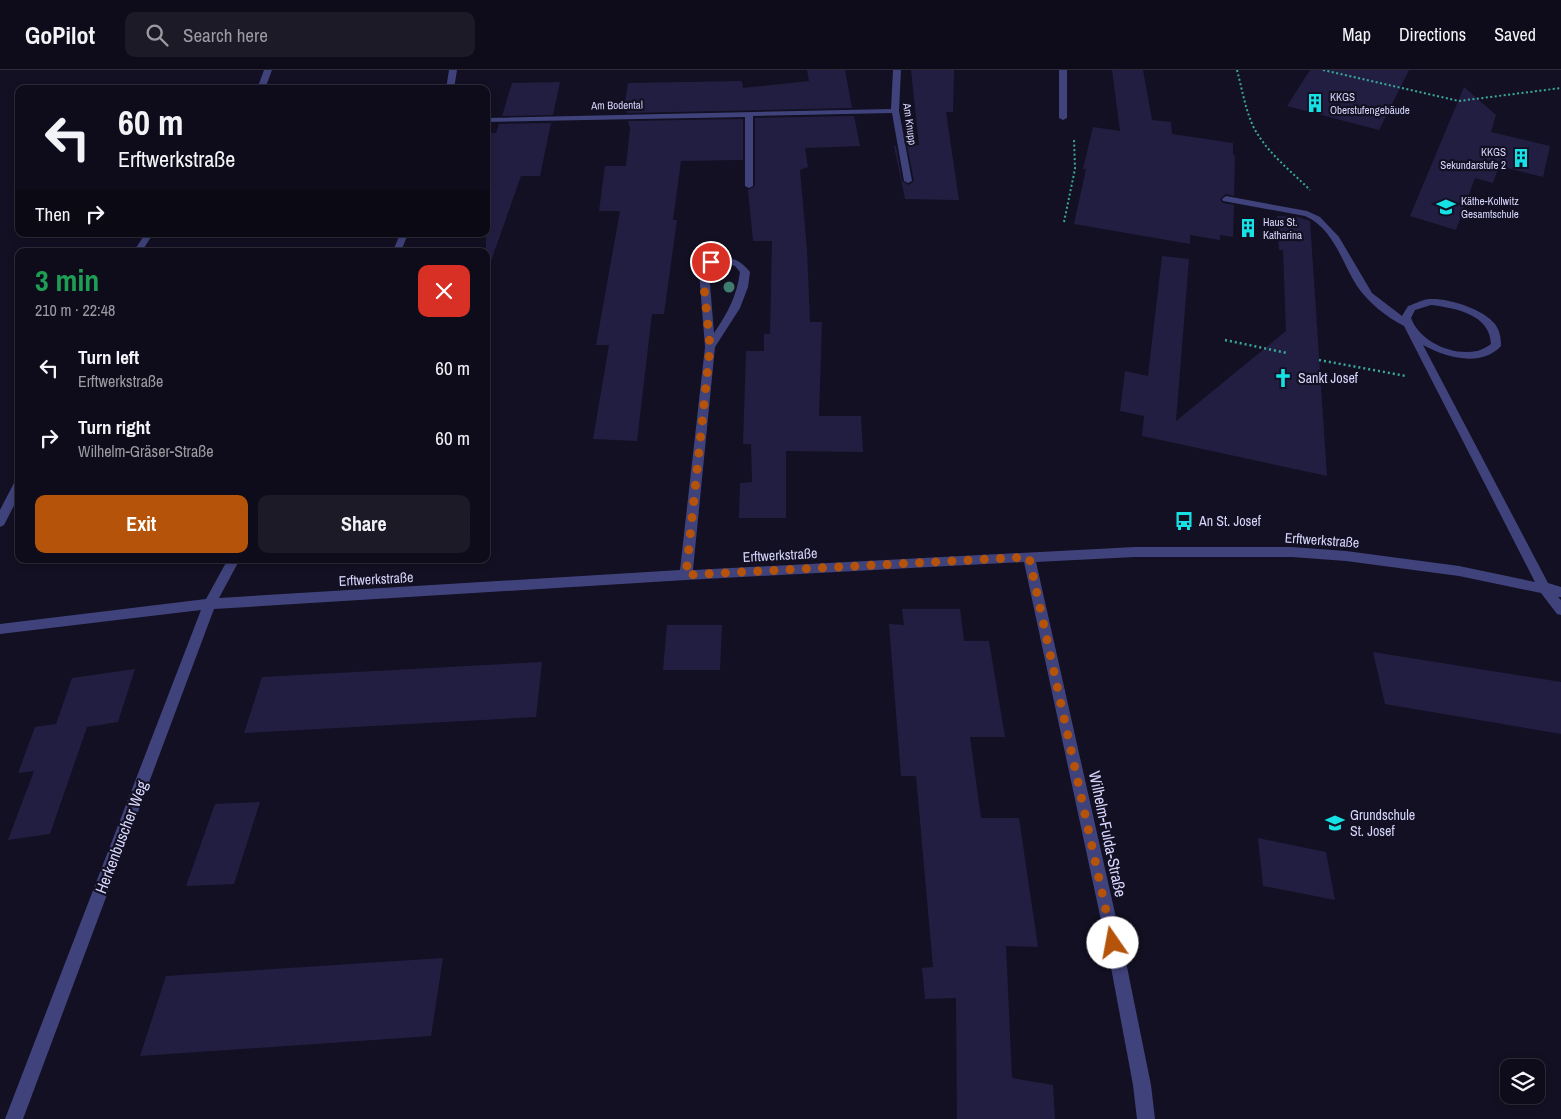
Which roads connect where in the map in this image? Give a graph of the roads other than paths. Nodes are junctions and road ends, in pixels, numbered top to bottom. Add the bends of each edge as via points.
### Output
1 (268, 70) edge
2 (453, 70) edge
3 (897, 70) edge
4 (1063, 70) edge
5 (262, 85) edge
6 (451, 85) edge
7 (895, 111) junction
8 (749, 113) junction
9 (1063, 118) road end
10 (490, 120) edge
11 (908, 181) dead end
12 (749, 186) dead end
13 (1226, 199) dead end
14 (147, 237) edge
15 (140, 248) edge
16 (1408, 327) junction
17 (710, 347) junction
18 (15, 492) edge
19 (0, 522) edge
20 (1029, 557) junction
21 (232, 563) edge
22 (686, 575) junction
23 (1544, 587) junction
24 (1561, 592) edge
25 (210, 604) junction
26 (1561, 610) edge
27 (0, 629) edge
28 (14, 1119) edge
29 (1146, 1119) edge

1 - 5 street
2 - 6 street
3 - 7 street, Am Knupp
4 - 9 street
7 - 8 street, Am Bodental
7 - 11 street, Am Knupp
8 - 10 street, Am Bodental
8 - 12 street
13 - 16 street via 1320,219 1370,295
14 - 15 street
16 - 16 street via 1405,315 1409,308 1424,303 1444,303 1460,307 1486,321 1498,339 1490,352 1465,356 1434,348
16 - 23 street
17 - 17 street via 735,308 745,280 746,272 742,266 728,260 714,261 704,272
17 - 22 street
18 - 19 street
20 - 22 street, Erftwerkstraße
20 - 23 street, Erftwerkstraße via 1154,552 1292,552 1403,562
20 - 29 street, Wilhelm-Fulda-Straße via 1118,962
21 - 25 street, Herkenbuscher Weg
22 - 25 street, Erftwerkstraße
23 - 24 street, Erftwerkstraße
23 - 26 street
25 - 27 street, Erftwerkstraße
25 - 28 street, Herkenbuscher Weg

